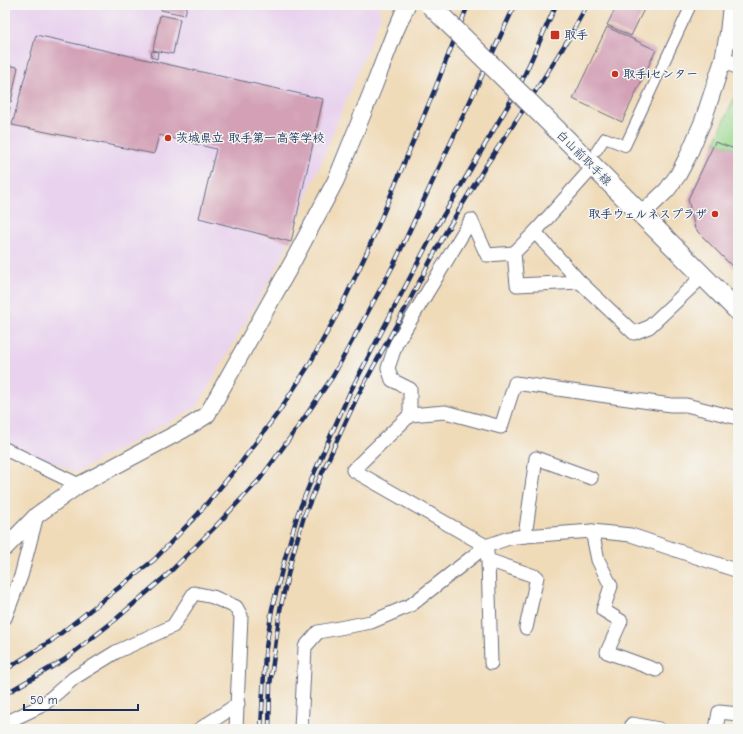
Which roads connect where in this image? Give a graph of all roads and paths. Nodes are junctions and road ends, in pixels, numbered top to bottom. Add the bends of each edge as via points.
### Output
1 (407, 5) edge
2 (430, 5) edge
3 (691, 5) edge
4 (731, 5) edge
5 (731, 63) edge
6 (595, 158) junction
7 (641, 215) junction
8 (534, 232) junction
9 (514, 253) junction
10 (703, 276) junction
11 (580, 282) junction
12 (738, 311) edge
13 (410, 415) junction
14 (738, 418) edge
15 (5, 449) edge
16 (591, 478) dead end
17 (79, 485) junction
18 (37, 515) junction
19 (592, 531) junction
20 (525, 536) junction
21 (486, 546) junction
22 (5, 548) edge
23 (488, 560) junction
24 (738, 571) edge
25 (5, 618) edge
26 (526, 628) dead end
27 (491, 663) dead end
28 (656, 670) dead end
29 (238, 704) junction
30 (738, 714) edge
31 (5, 723) edge
32 (632, 724) dead end
33 (200, 729) edge
34 (236, 729) edge
35 (301, 729) edge
36 (659, 729) edge
37 (716, 729) edge

1 - 17 street via 336,180 207,415
2 - 6 main road, 白山前取手線, bridge via 546,119
3 - 6 street via 625,146 605,138
4 - 5 street via 728,33
5 - 7 street via 678,175 667,190
6 - 7 main road, 白山前取手線
6 - 8 street
7 - 10 main road, 白山前取手線
8 - 9 street
8 - 11 street
9 - 11 street via 517,285
9 - 13 street via 487,255 471,220 396,344 388,368 392,380 410,389
10 - 11 street via 649,327 634,333
10 - 12 main road, 白山前取手線
13 - 14 street via 445,412 501,427 514,383 671,406 686,405
13 - 21 street via 353,470
15 - 17 street
16 - 20 street via 536,458
17 - 18 street
18 - 22 street
18 - 25 street via 21,576
19 - 20 street
19 - 24 street via 631,535
19 - 28 street via 598,560 611,586 604,610 621,622 608,652
20 - 21 street via 509,538
21 - 23 street
21 - 35 street via 411,605 371,622 318,632 306,647
23 - 26 street via 537,577
23 - 27 street
29 - 31 street via 242,616 236,607 213,597 194,593 173,626 116,652 74,678 43,705
29 - 33 street
29 - 34 street
30 - 37 street via 719,712
32 - 36 street

